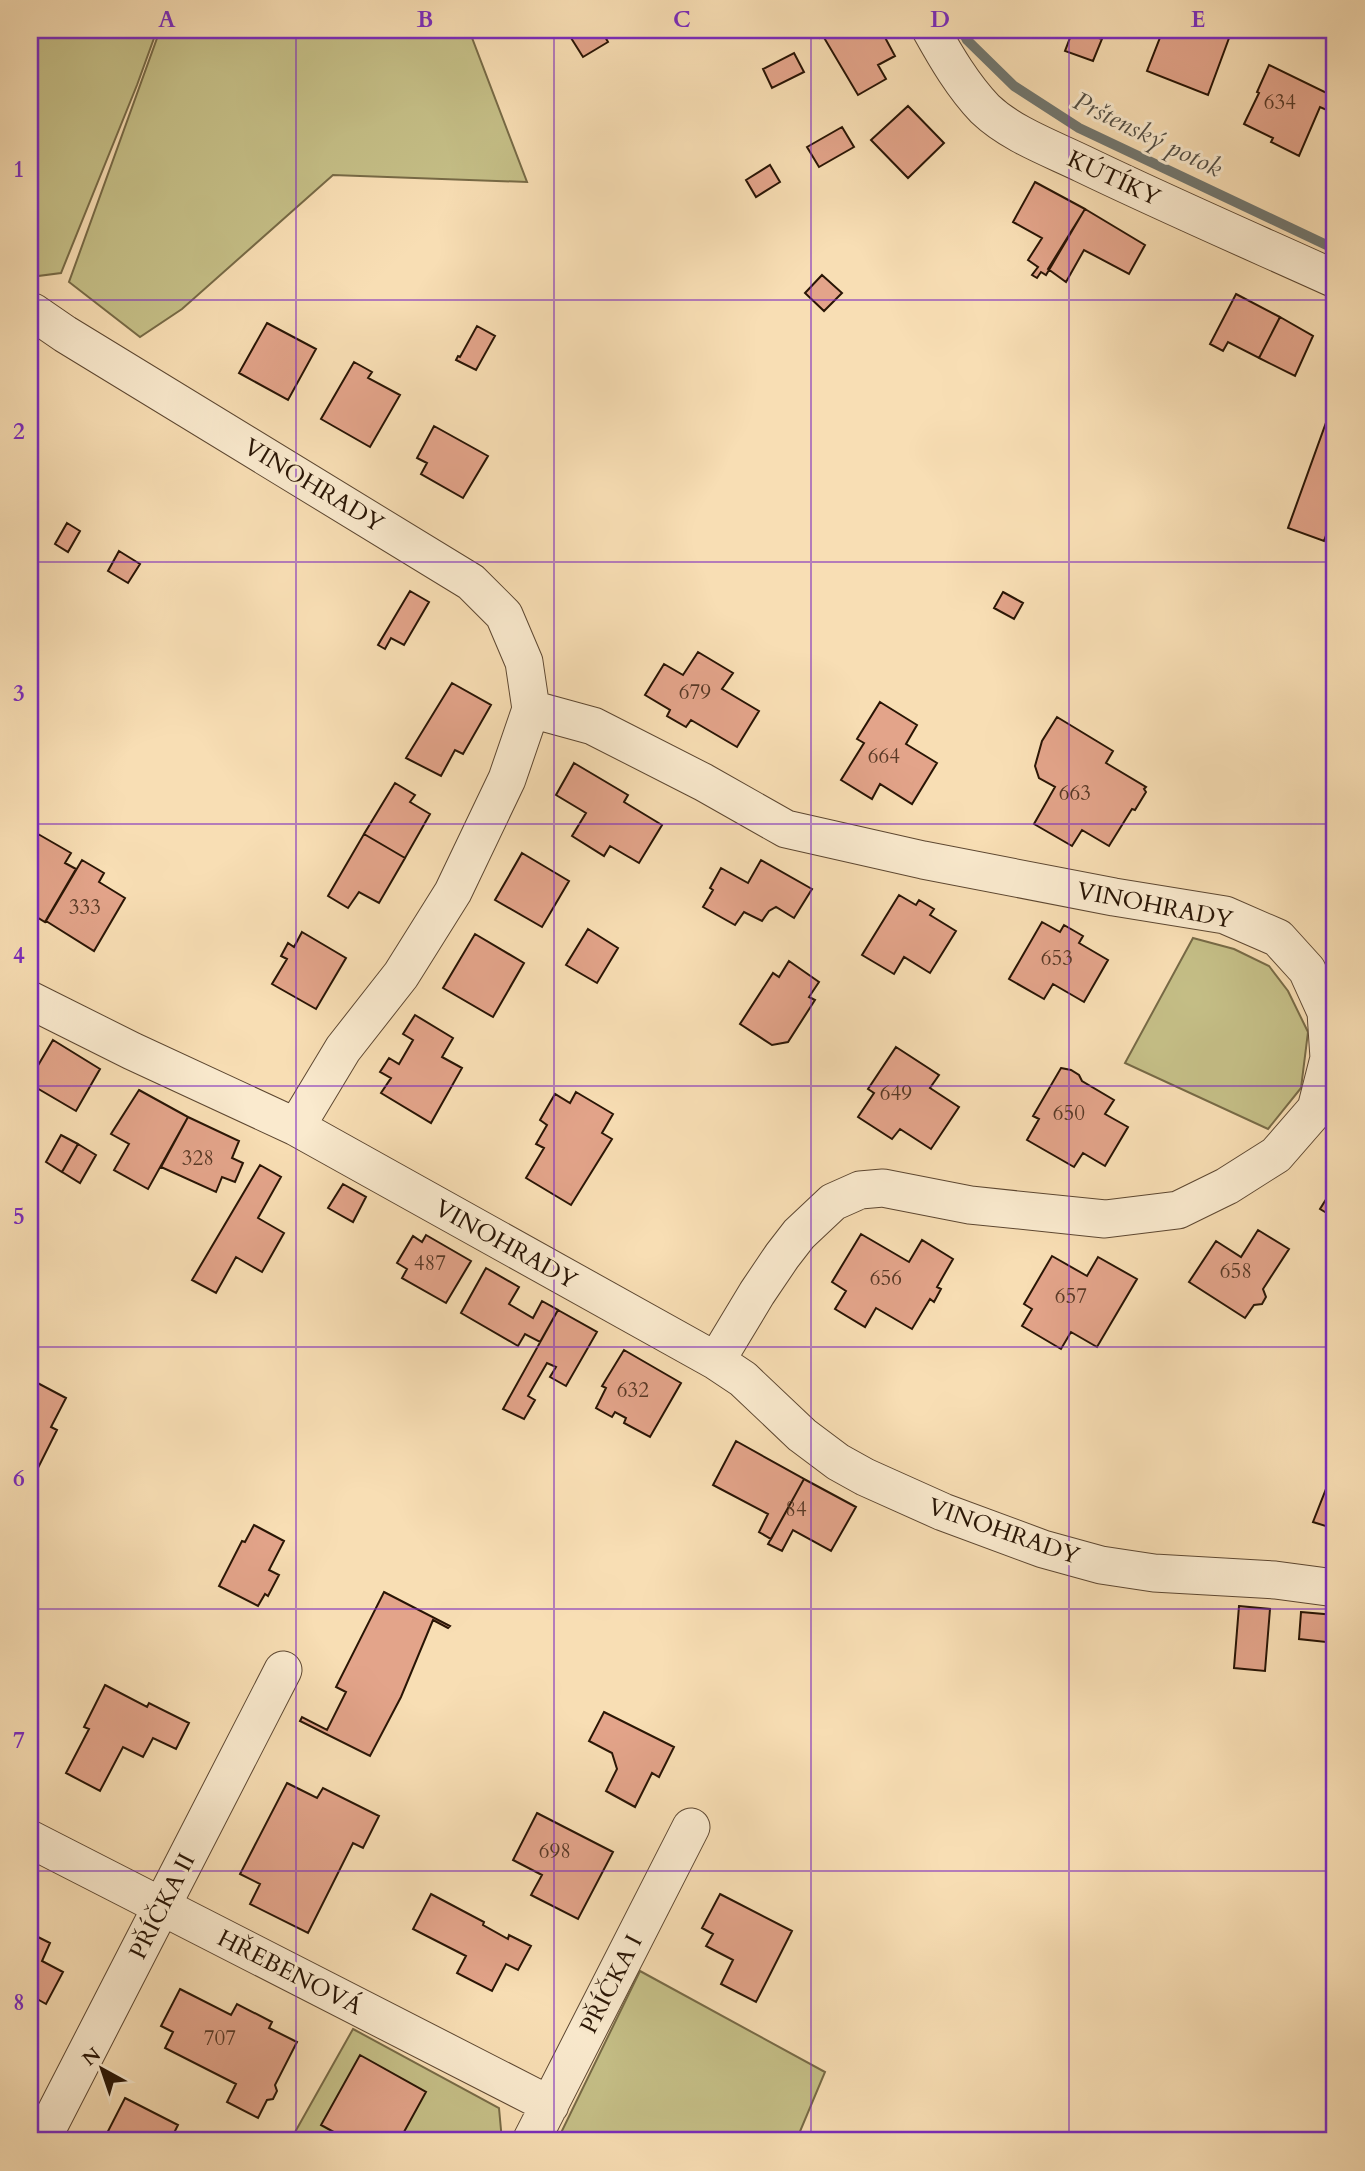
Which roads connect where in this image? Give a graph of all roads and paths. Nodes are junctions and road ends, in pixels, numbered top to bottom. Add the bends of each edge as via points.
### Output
1 (931, 30) edge
2 (1335, 279) edge
3 (33, 312) dead end
4 (531, 709) junction
5 (30, 1000) edge
6 (296, 1127) junction
7 (716, 1361) junction
8 (1335, 1588) edge
9 (283, 1670) dead end
10 (691, 1827) dead end
11 (30, 1839) edge
12 (162, 1906) junction
13 (550, 2105) junction
14 (41, 2141) edge
15 (531, 2141) edge

1 - 2 street, KÚTÍKY via 949,62 986,109 1014,128 1103,174
3 - 4 street, VINOHRADY via 471,582 504,615 524,662
4 - 6 street, VINOHRADY via 507,779 453,892 401,975 343,1049
4 - 7 street, VINOHRADY via 593,726 786,828 923,860 1225,915 1278,938 1307,970 1325,1012 1329,1058 1316,1109 1276,1155 1227,1186 1178,1210 1105,1219 970,1205 883,1188 860,1190 834,1202 799,1234
5 - 6 street, VINOHRADY
6 - 7 street, VINOHRADY
7 - 8 street, VINOHRADY via 838,1462 943,1512 1043,1549 1154,1573
9 - 12 street, PŘÍČKA II
10 - 13 street, PŘÍČKA I
11 - 12 street, HŘEBENOVÁ
12 - 13 street, HŘEBENOVÁ
12 - 14 street, PŘÍČKA II
13 - 15 street, PŘÍČKA I

